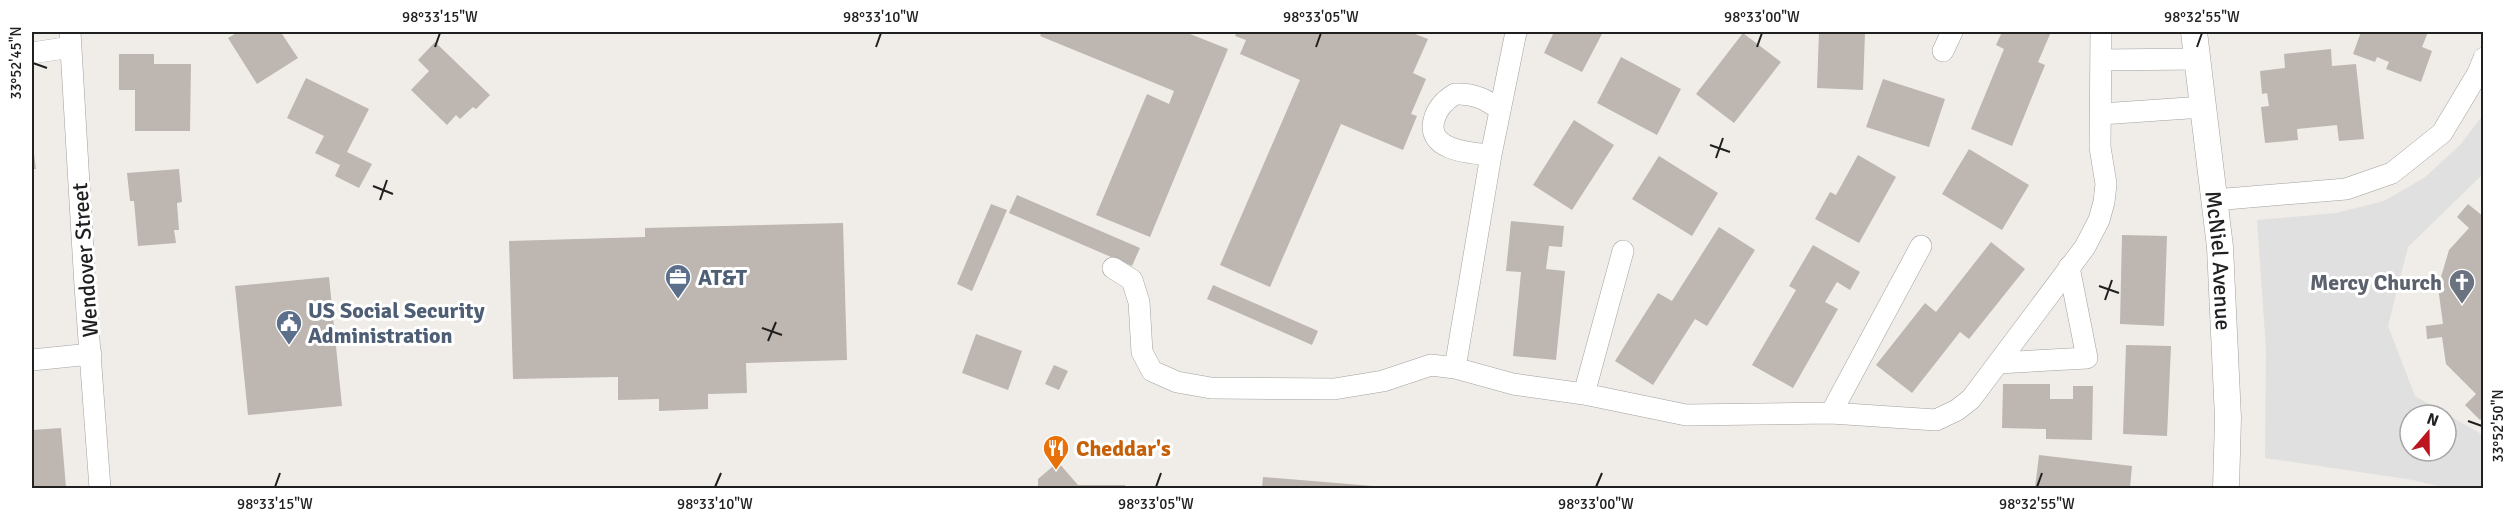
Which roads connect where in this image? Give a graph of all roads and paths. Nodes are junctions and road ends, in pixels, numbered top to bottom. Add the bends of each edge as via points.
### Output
1 (1516, 32) edge
2 (1952, 32) edge
3 (2101, 32) edge
4 (2194, 32) edge
5 (71, 40) edge
6 (1943, 51) dead end
7 (32, 53) edge
8 (2197, 58) junction
9 (2484, 58) edge
10 (2102, 60) junction
11 (2203, 107) junction
12 (1500, 110) junction
13 (2101, 114) junction
14 (1491, 155) junction
15 (2214, 200) junction
16 (1921, 246) dead end
17 (1623, 251) dead end
18 (2069, 267) junction
19 (1113, 268) dead end
20 (91, 354) junction
21 (32, 360) edge
22 (1998, 363) junction
23 (1455, 368) junction
24 (1584, 394) junction
25 (1831, 413) junction
26 (100, 489) edge
27 (2226, 489) edge

1 - 12 street
2 - 6 street
3 - 10 street
4 - 8 street, McNiel Avenue
5 - 7 street
5 - 20 street, Wendover Street
8 - 10 street
8 - 11 street, McNiel Avenue
9 - 15 street via 2442,133 2392,173 2346,189
10 - 13 street
11 - 13 street
11 - 15 street, McNiel Avenue
12 - 14 street
12 - 14 street via 1487,99 1455,94 1446,100 1433,122 1434,134 1441,143 1469,153
13 - 18 street via 2104,202 2085,247
14 - 23 street
15 - 27 street, McNiel Avenue via 2228,418
16 - 25 street
17 - 24 street
18 - 22 street
18 - 22 street via 2087,358
19 - 23 street via 1132,280 1139,302 1142,352 1152,370 1177,382 1211,388 1334,389 1383,381 1431,365
20 - 21 street
20 - 26 street, Wendover Street
22 - 25 street via 1971,399 1936,420
23 - 24 street via 1513,384
24 - 25 street via 1686,415

